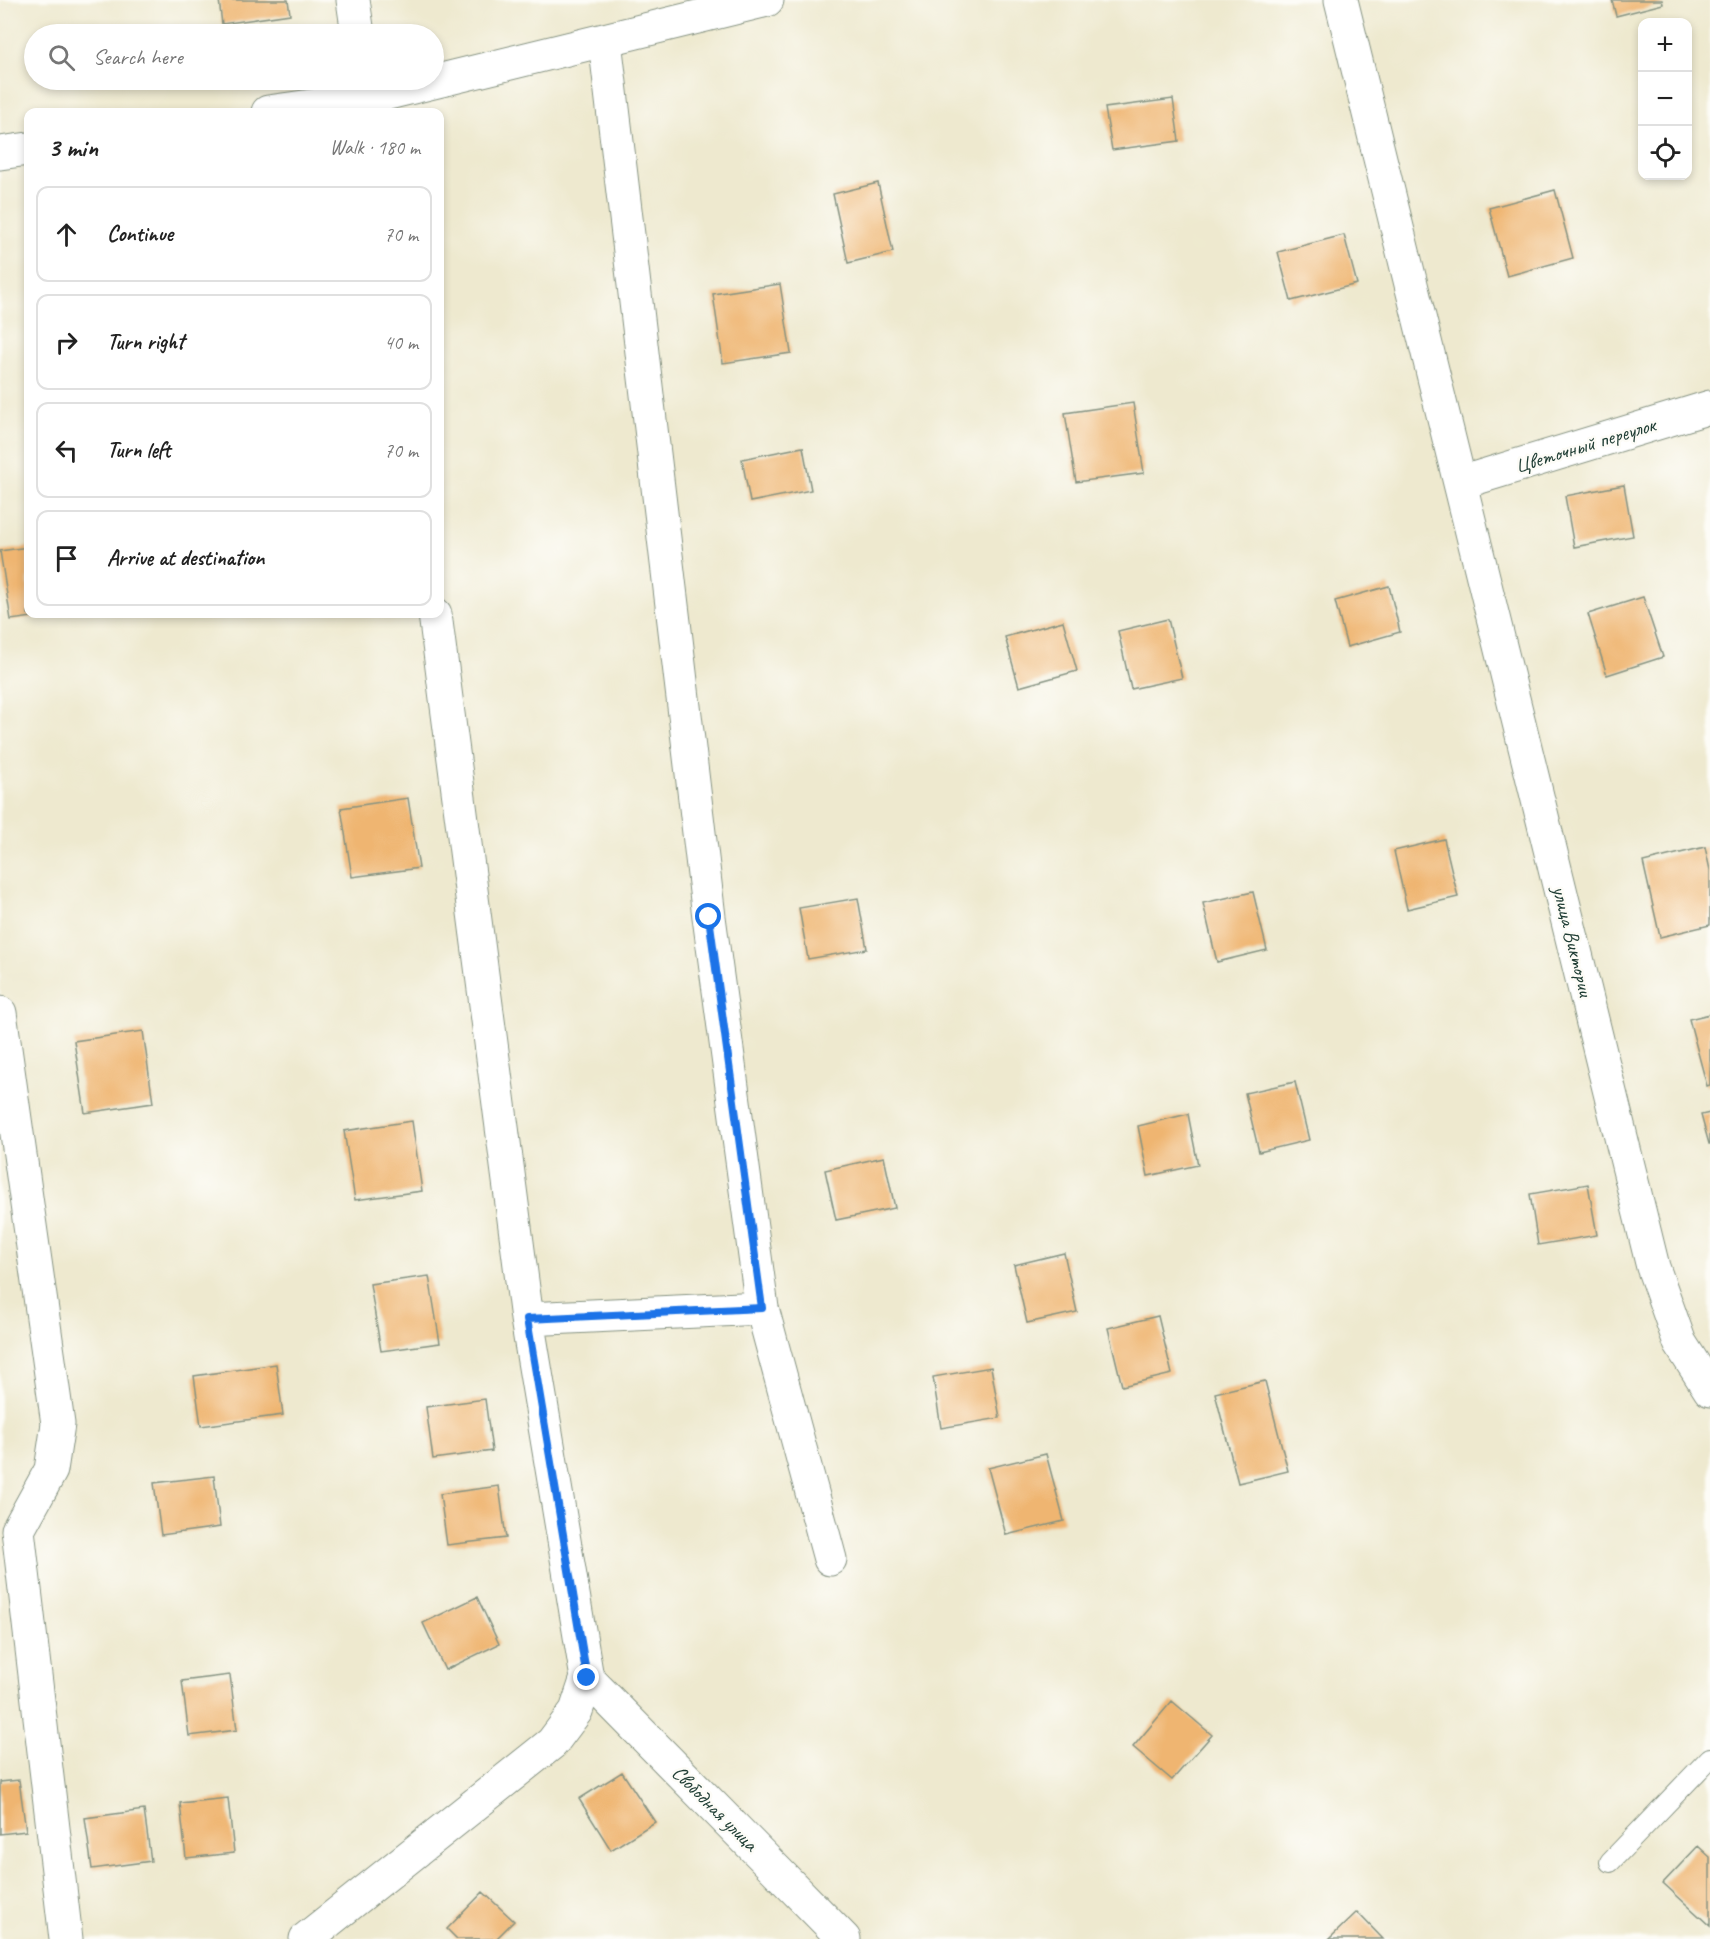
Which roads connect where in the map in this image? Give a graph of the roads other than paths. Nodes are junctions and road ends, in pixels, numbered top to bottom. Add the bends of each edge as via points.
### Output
1 (353, 0) edge
2 (767, 0) edge
3 (1341, 0) edge
4 (357, 24) edge
5 (605, 40) junction
6 (444, 79) edge
7 (397, 90) edge
8 (368, 97) edge
9 (295, 108) edge
10 (24, 149) edge
11 (0, 153) edge
12 (1710, 406) edge
13 (1460, 483) junction
14 (436, 618) edge
15 (0, 1013) edge
16 (762, 1308) junction
17 (527, 1319) junction
18 (1710, 1390) edge
19 (830, 1559) dead end
20 (587, 1678) junction
21 (1710, 1758) edge
22 (1610, 1862) dead end
23 (312, 1937) edge
24 (66, 1939) edge
25 (844, 1939) edge

1 - 4 street
2 - 5 street
3 - 13 street, улица Виктории
5 - 6 street
5 - 16 street via 709,917
7 - 8 street
8 - 9 street
10 - 11 street
12 - 13 street, Цветочный переулок
13 - 18 street, улица Виктории via 1653,1267 1680,1343
14 - 17 street
15 - 24 street via 58,1424 51,1470 18,1530
16 - 17 street
16 - 19 street
17 - 20 street
20 - 23 street via 576,1711 552,1743
20 - 25 street, Свободная улица
21 - 22 lane

